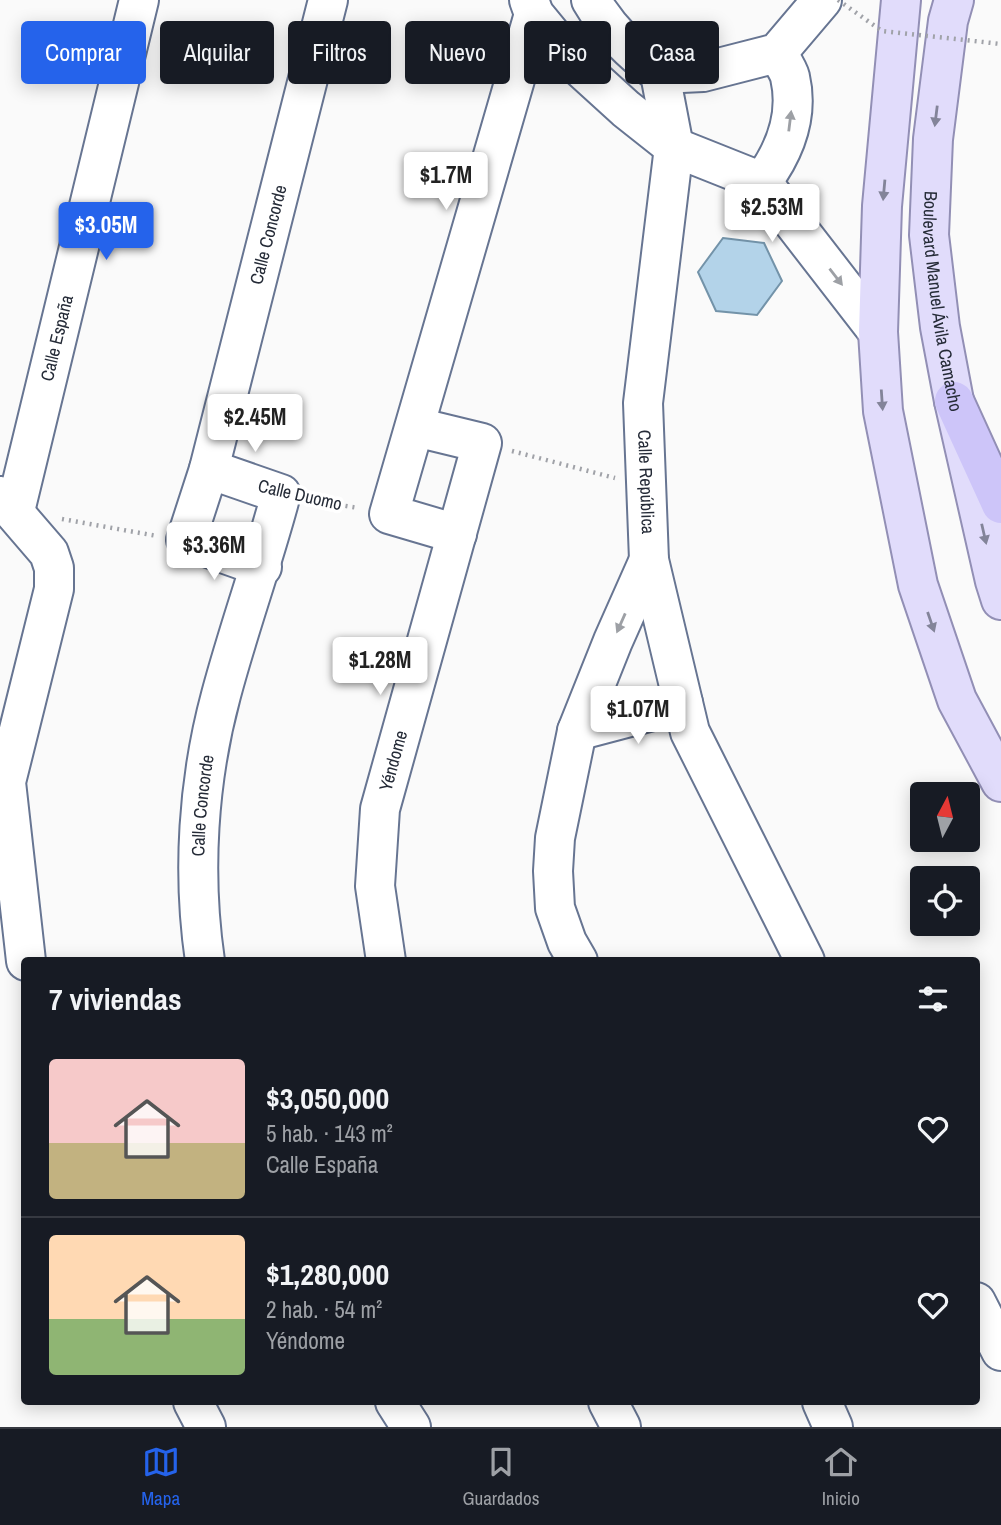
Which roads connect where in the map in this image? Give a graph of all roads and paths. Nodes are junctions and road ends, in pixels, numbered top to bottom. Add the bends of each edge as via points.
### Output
1 (139, 0) edge
2 (328, 0) edge
3 (591, 0) edge
4 (822, 0) edge
5 (838, 0) edge
6 (901, 0) edge
7 (954, 0) edge
8 (532, 7) edge
9 (1001, 44) edge
10 (625, 46) edge
11 (777, 53) junction
12 (719, 68) edge
13 (662, 84) edge
14 (674, 146) junction
15 (762, 182) junction
16 (878, 332) junction
17 (954, 401) junction
18 (416, 427) junction
19 (482, 443) junction
20 (209, 469) junction
21 (646, 487) junction
22 (281, 494) junction
23 (7, 504) edge
24 (1001, 504) edge
25 (389, 514) junction
26 (457, 534) junction
27 (186, 540) junction
28 (649, 560) junction
29 (262, 567) junction
30 (1001, 600) edge
31 (683, 703) junction
32 (577, 731) junction
33 (3, 778) edge
34 (1001, 782) edge
35 (25, 957) edge
36 (204, 957) edge
37 (385, 957) edge
38 (576, 957) edge
39 (803, 957) edge
40 (980, 1310) edge
41 (1001, 1350) edge
42 (195, 1405) edge
43 (397, 1405) edge
44 (610, 1405) edge
45 (823, 1405) edge
46 (206, 1427) edge
47 (411, 1427) edge
48 (621, 1427) edge
49 (833, 1427) edge

1 - 23 street, Calle España
2 - 20 street, Calle Concorde
3 - 10 street
4 - 11 street
5 - 9 path, bridge via 882,31
6 -> 16 main road via 882,206
7 -> 17 main road, Boulevard Manuel Ávila Camacho via 933,139 929,234
8 - 14 street via 571,59
8 - 18 street
11 - 12 street
15 -> 11 street via 777,162 792,120 790,76
13 - 14 street, Calle República
14 - 15 street
14 - 21 street, Calle República via 643,403
15 -> 16 street
16 -> 34 main road via 883,411 918,585 957,700
17 - 24 highway
17 -> 30 main road, Boulevard Manuel Ávila Camacho
18 - 19 street
18 - 25 street
19 - 21 path
19 - 26 street, Yéndome
20 - 22 street, Calle Duomo
20 - 27 street
21 - 28 street, Calle República
22 - 25 path, Calle Duomo
22 - 29 street, Calle Concorde
23 - 27 path
23 - 33 street via 49,554 54,589
25 - 26 street
26 - 37 street, Yéndome via 380,809 375,886
27 - 29 street
28 - 31 street, Calle República
28 -> 32 street
29 - 36 street, Calle Concorde via 221,695 206,767 199,842
31 - 32 street
31 - 39 street, Calle República via 690,732
32 - 38 street via 555,838 553,871 555,908
33 - 35 street
40 - 41 street
42 - 46 street
43 - 47 street
44 - 48 street
45 - 49 street

